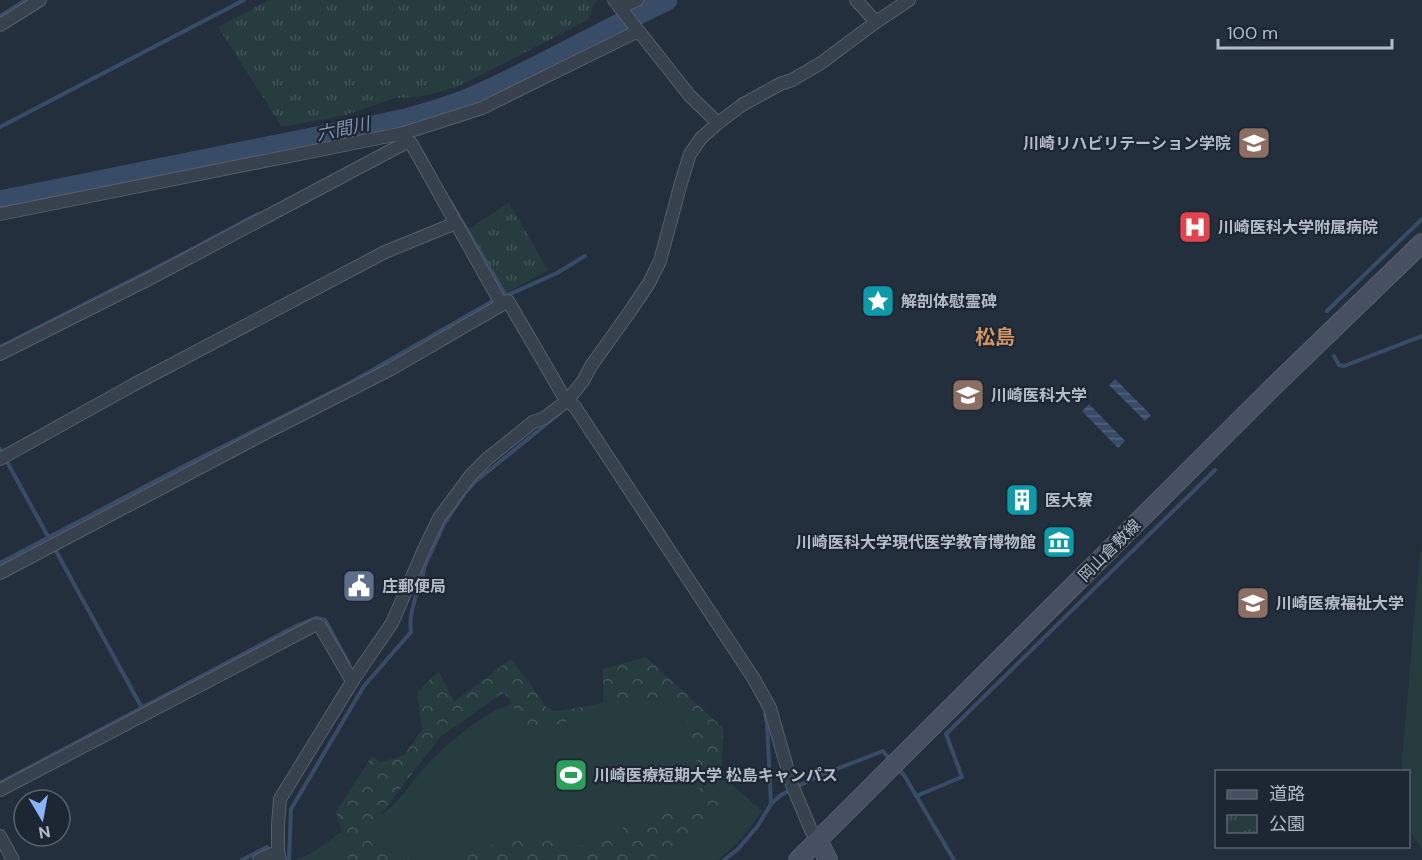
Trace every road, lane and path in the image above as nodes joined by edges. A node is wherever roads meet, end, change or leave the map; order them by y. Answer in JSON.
{"nodes":[{"id":1,"x":40,"y":0,"type":"edge"},
{"id":2,"x":856,"y":0,"type":"edge"},
{"id":3,"x":909,"y":0,"type":"edge"},
{"id":4,"x":625,"y":4,"type":"edge"},
{"id":5,"x":876,"y":22,"type":"junction"},
{"id":6,"x":0,"y":25,"type":"edge"},
{"id":7,"x":636,"y":29,"type":"junction"},
{"id":8,"x":718,"y":123,"type":"junction"},
{"id":9,"x":407,"y":135,"type":"junction"},
{"id":10,"x":0,"y":214,"type":"edge"},
{"id":11,"x":456,"y":223,"type":"junction"},
{"id":12,"x":1422,"y":243,"type":"edge"},
{"id":13,"x":499,"y":300,"type":"junction"},
{"id":14,"x":0,"y":354,"type":"edge"},
{"id":15,"x":568,"y":400,"type":"junction"},
{"id":16,"x":3,"y":457,"type":"edge"},
{"id":17,"x":0,"y":573,"type":"edge"},
{"id":18,"x":355,"y":678,"type":"junction"},
{"id":19,"x":0,"y":790,"type":"edge"},
{"id":20,"x":0,"y":836,"type":"edge"},
{"id":21,"x":818,"y":840,"type":"junction"},
{"id":22,"x":279,"y":855,"type":"edge"},
{"id":23,"x":13,"y":860,"type":"edge"},
{"id":24,"x":259,"y":860,"type":"edge"},
{"id":25,"x":798,"y":860,"type":"edge"},
{"id":26,"x":828,"y":860,"type":"edge"}],
"edges":[{"from":1,"to":6,"type":"street"},
{"from":2,"to":5,"type":"street"},
{"from":3,"to":5,"type":"street"},
{"from":4,"to":7,"type":"street"},
{"from":5,"to":8,"type":"street"},
{"from":7,"to":8,"type":"street"},
{"from":7,"to":9,"type":"street"},
{"from":8,"to":15,"type":"street"},
{"from":9,"to":10,"type":"street"},
{"from":9,"to":11,"type":"street"},
{"from":9,"to":14,"type":"street"},
{"from":11,"to":13,"type":"street"},
{"from":11,"to":16,"type":"street"},
{"from":12,"to":21,"type":"main road","name":"岡山倉敷線"},
{"from":13,"to":15,"type":"street"},
{"from":13,"to":17,"type":"street"},
{"from":15,"to":18,"type":"street"},
{"from":15,"to":21,"type":"street"},
{"from":18,"to":19,"type":"street"},
{"from":18,"to":22,"type":"street"},
{"from":20,"to":23,"type":"street"},
{"from":21,"to":25,"type":"main road","name":"岡山倉敷線"},
{"from":21,"to":26,"type":"main road"},
{"from":22,"to":24,"type":"street"}]}
